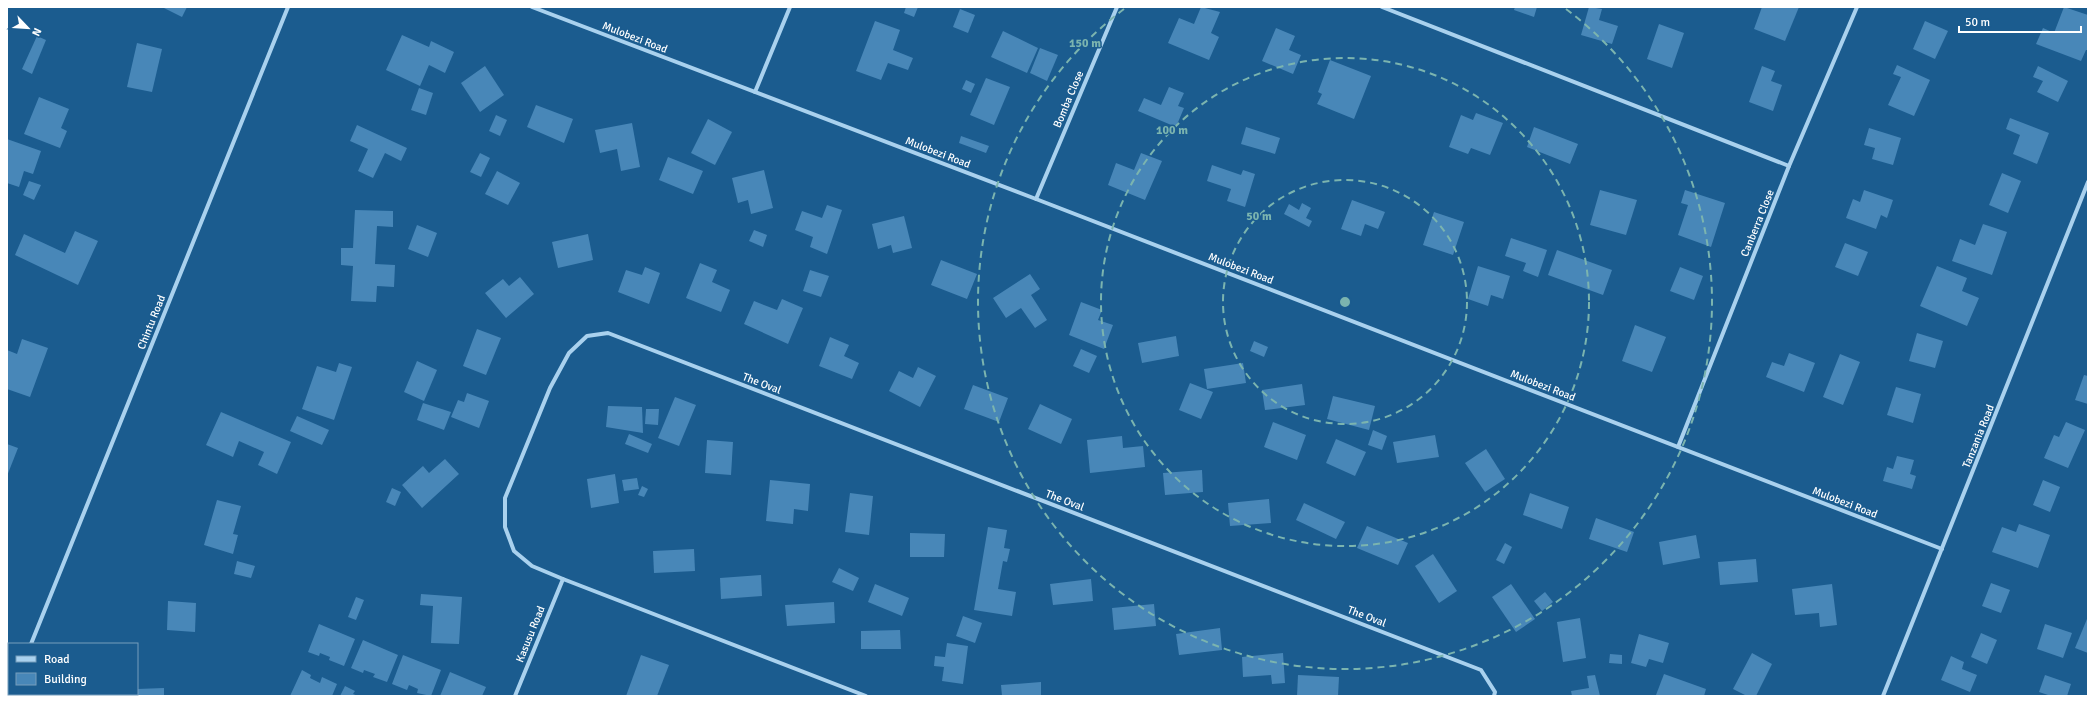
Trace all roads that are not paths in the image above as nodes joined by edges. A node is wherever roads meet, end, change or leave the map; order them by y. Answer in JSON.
{"nodes":[{"id":1,"x":288,"y":7,"type":"edge"},
{"id":2,"x":532,"y":7,"type":"edge"},
{"id":3,"x":790,"y":7,"type":"edge"},
{"id":4,"x":1117,"y":7,"type":"edge"},
{"id":5,"x":1382,"y":7,"type":"edge"},
{"id":6,"x":1857,"y":7,"type":"edge"},
{"id":7,"x":755,"y":92,"type":"junction"},
{"id":8,"x":1789,"y":166,"type":"junction"},
{"id":9,"x":2088,"y":182,"type":"edge"},
{"id":10,"x":1036,"y":199,"type":"junction"},
{"id":11,"x":1678,"y":447,"type":"junction"},
{"id":12,"x":1942,"y":549,"type":"junction"},
{"id":13,"x":562,"y":579,"type":"junction"},
{"id":14,"x":31,"y":643,"type":"edge"},
{"id":15,"x":515,"y":696,"type":"edge"},
{"id":16,"x":866,"y":696,"type":"edge"},
{"id":17,"x":1494,"y":696,"type":"edge"},
{"id":18,"x":1883,"y":696,"type":"edge"}],
"edges":[{"from":1,"to":14,"type":"street","name":"Chintu Road"},
{"from":2,"to":7,"type":"street","name":"Mulobezi Road"},
{"from":3,"to":7,"type":"street"},
{"from":4,"to":10,"type":"street","name":"Bomba Close"},
{"from":5,"to":8,"type":"street"},
{"from":6,"to":8,"type":"street","name":"Canberra Close"},
{"from":7,"to":10,"type":"street","name":"Mulobezi Road"},
{"from":8,"to":11,"type":"street","name":"Canberra Close"},
{"from":9,"to":12,"type":"street","name":"Tanzania Road"},
{"from":10,"to":11,"type":"street","name":"Mulobezi Road"},
{"from":11,"to":12,"type":"street","name":"Mulobezi Road"},
{"from":12,"to":18,"type":"street","name":"Tanzania Road"},
{"from":13,"to":15,"type":"street","name":"Kasusu Road"},
{"from":13,"to":16,"type":"street","name":"The Oval"},
{"from":13,"to":17,"type":"street","name":"The Oval"}]}
